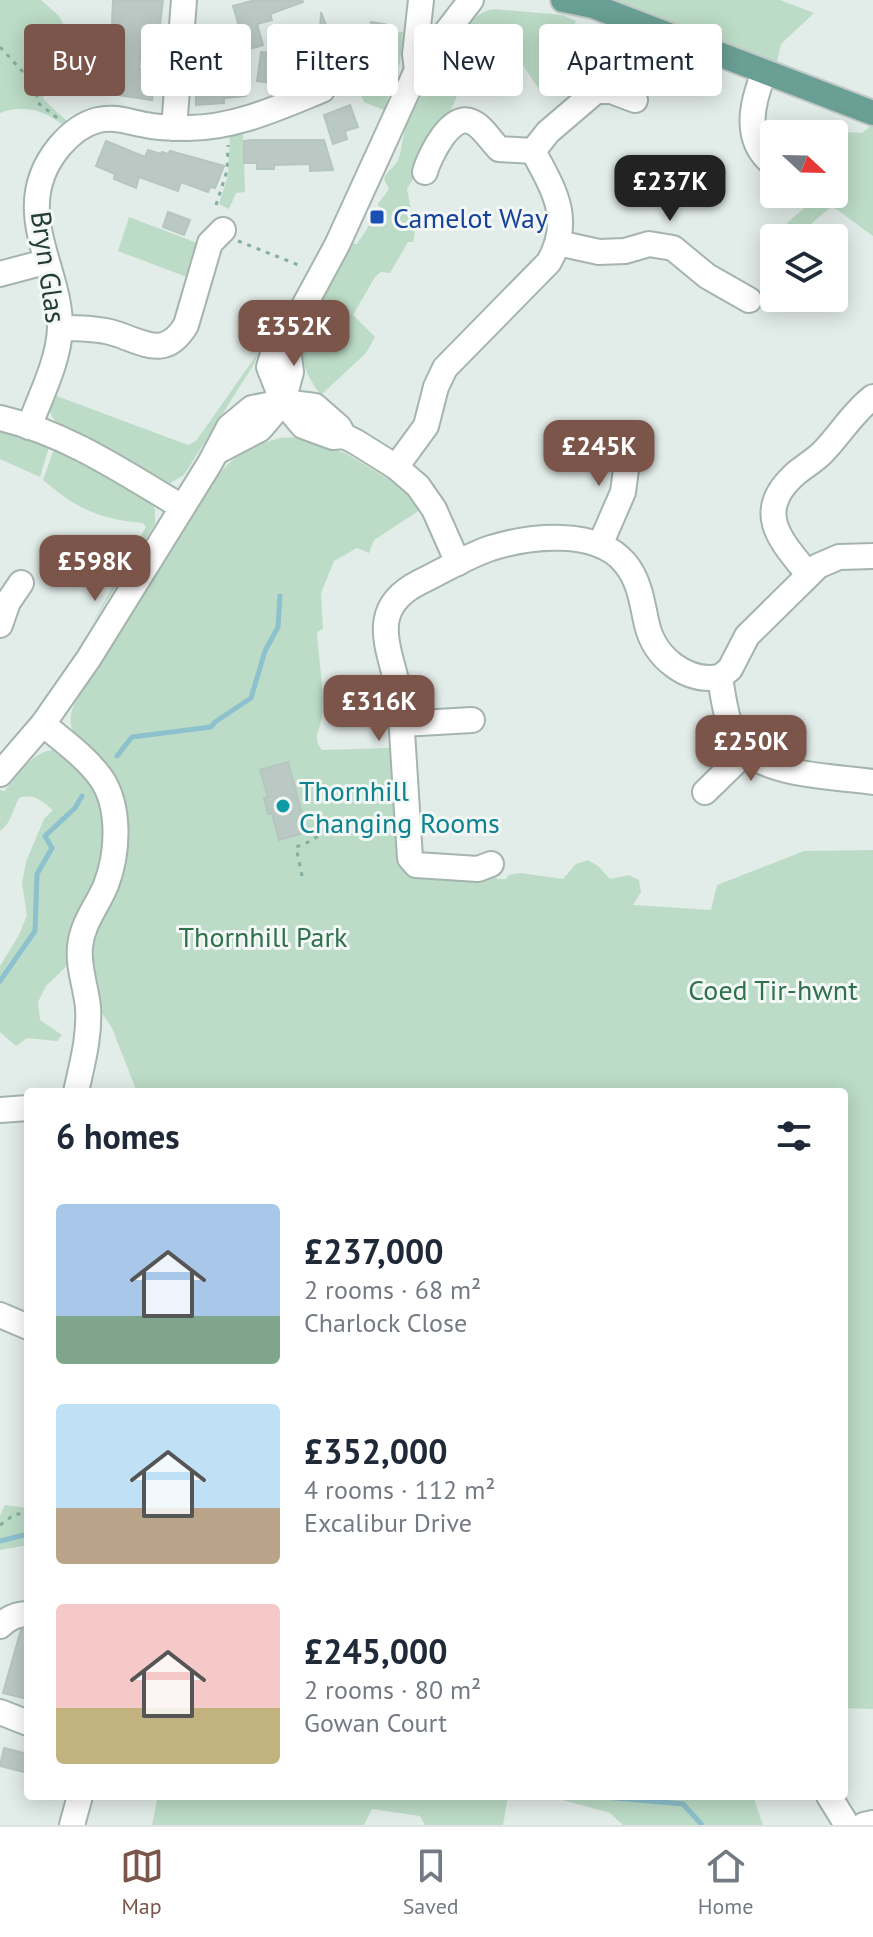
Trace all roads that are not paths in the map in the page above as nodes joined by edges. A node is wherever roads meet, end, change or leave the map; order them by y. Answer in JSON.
{"nodes":[{"id":1,"x":184,"y":0,"type":"edge"},
{"id":2,"x":421,"y":0,"type":"edge"},
{"id":3,"x":471,"y":0,"type":"edge"},
{"id":4,"x":563,"y":0,"type":"edge"},
{"id":5,"x":590,"y":3,"type":"edge"},
{"id":6,"x":418,"y":24,"type":"edge"},
{"id":7,"x":452,"y":24,"type":"edge"},
{"id":8,"x":764,"y":73,"type":"junction"},
{"id":9,"x":414,"y":77,"type":"edge"},
{"id":10,"x":305,"y":96,"type":"edge"},
{"id":11,"x":635,"y":100,"type":"dead end"},
{"id":12,"x":873,"y":113,"type":"edge"},
{"id":13,"x":174,"y":128,"type":"junction"},
{"id":14,"x":533,"y":151,"type":"junction"},
{"id":15,"x":760,"y":151,"type":"edge"},
{"id":16,"x":425,"y":172,"type":"dead end"},
{"id":17,"x":230,"y":236,"type":"road end"},
{"id":18,"x":558,"y":243,"type":"junction"},
{"id":19,"x":45,"y":262,"type":"junction"},
{"id":20,"x":0,"y":274,"type":"edge"},
{"id":21,"x":749,"y":300,"type":"dead end"},
{"id":22,"x":60,"y":328,"type":"junction"},
{"id":23,"x":873,"y":397,"type":"edge"},
{"id":24,"x":283,"y":402,"type":"junction"},
{"id":25,"x":0,"y":418,"type":"edge"},
{"id":26,"x":29,"y":427,"type":"junction"},
{"id":27,"x":630,"y":439,"type":"dead end"},
{"id":28,"x":396,"y":467,"type":"junction"},
{"id":29,"x":182,"y":507,"type":"junction"},
{"id":30,"x":600,"y":545,"type":"junction"},
{"id":31,"x":873,"y":556,"type":"edge"},
{"id":32,"x":458,"y":563,"type":"junction"},
{"id":33,"x":808,"y":574,"type":"junction"},
{"id":34,"x":21,"y":583,"type":"dead end"},
{"id":35,"x":0,"y":625,"type":"edge"},
{"id":36,"x":720,"y":677,"type":"junction"},
{"id":37,"x":472,"y":720,"type":"dead end"},
{"id":38,"x":43,"y":724,"type":"junction"},
{"id":39,"x":402,"y":724,"type":"junction"},
{"id":40,"x":746,"y":752,"type":"junction"},
{"id":41,"x":0,"y":774,"type":"edge"},
{"id":42,"x":873,"y":782,"type":"edge"},
{"id":43,"x":705,"y":792,"type":"dead end"},
{"id":44,"x":491,"y":864,"type":"dead end"},
{"id":45,"x":77,"y":1088,"type":"edge"},
{"id":46,"x":24,"y":1108,"type":"edge"},
{"id":47,"x":0,"y":1110,"type":"edge"},
{"id":48,"x":0,"y":1315,"type":"edge"},
{"id":49,"x":24,"y":1325,"type":"edge"},
{"id":50,"x":24,"y":1614,"type":"edge"},
{"id":51,"x":0,"y":1626,"type":"edge"},
{"id":52,"x":0,"y":1712,"type":"edge"},
{"id":53,"x":24,"y":1721,"type":"edge"},
{"id":54,"x":831,"y":1800,"type":"edge"},
{"id":55,"x":873,"y":1823,"type":"edge"},
{"id":56,"x":847,"y":1825,"type":"edge"},
{"id":57,"x":864,"y":1825,"type":"edge"}],
"edges":[{"from":1,"to":13,"type":"street"},
{"from":2,"to":6,"type":"street"},
{"from":3,"to":7,"type":"street"},
{"from":4,"to":5,"type":"main road"},
{"from":5,"to":8,"type":"main road"},
{"from":8,"to":12,"type":"main road"},
{"from":8,"to":15,"type":"street"},
{"from":9,"to":24,"type":"street"},
{"from":10,"to":13,"type":"street","name":"Bryn Glas"},
{"from":11,"to":14,"type":"street"},
{"from":13,"to":19,"type":"street","name":"Bryn Glas"},
{"from":14,"to":16,"type":"street"},
{"from":14,"to":18,"type":"street"},
{"from":17,"to":22,"type":"street"},
{"from":18,"to":21,"type":"street"},
{"from":18,"to":28,"type":"street"},
{"from":19,"to":20,"type":"street"},
{"from":19,"to":22,"type":"street","name":"Bryn Glas"},
{"from":22,"to":26,"type":"street","name":"Bryn Glas"},
{"from":23,"to":33,"type":"street"},
{"from":24,"to":28,"type":"street"},
{"from":24,"to":29,"type":"street"},
{"from":25,"to":26,"type":"street"},
{"from":26,"to":29,"type":"street"},
{"from":27,"to":30,"type":"street"},
{"from":28,"to":32,"type":"street"},
{"from":29,"to":38,"type":"street"},
{"from":30,"to":32,"type":"street"},
{"from":30,"to":36,"type":"street"},
{"from":31,"to":33,"type":"street"},
{"from":32,"to":39,"type":"street"},
{"from":33,"to":36,"type":"street"},
{"from":34,"to":35,"type":"street"},
{"from":36,"to":40,"type":"street"},
{"from":37,"to":39,"type":"street"},
{"from":38,"to":41,"type":"street"},
{"from":38,"to":45,"type":"street"},
{"from":39,"to":44,"type":"street"},
{"from":40,"to":42,"type":"street"},
{"from":40,"to":43,"type":"street"},
{"from":46,"to":47,"type":"street"},
{"from":48,"to":49,"type":"street"},
{"from":50,"to":51,"type":"street"},
{"from":52,"to":53,"type":"street"},
{"from":54,"to":56,"type":"street"},
{"from":55,"to":57,"type":"street"}]}
